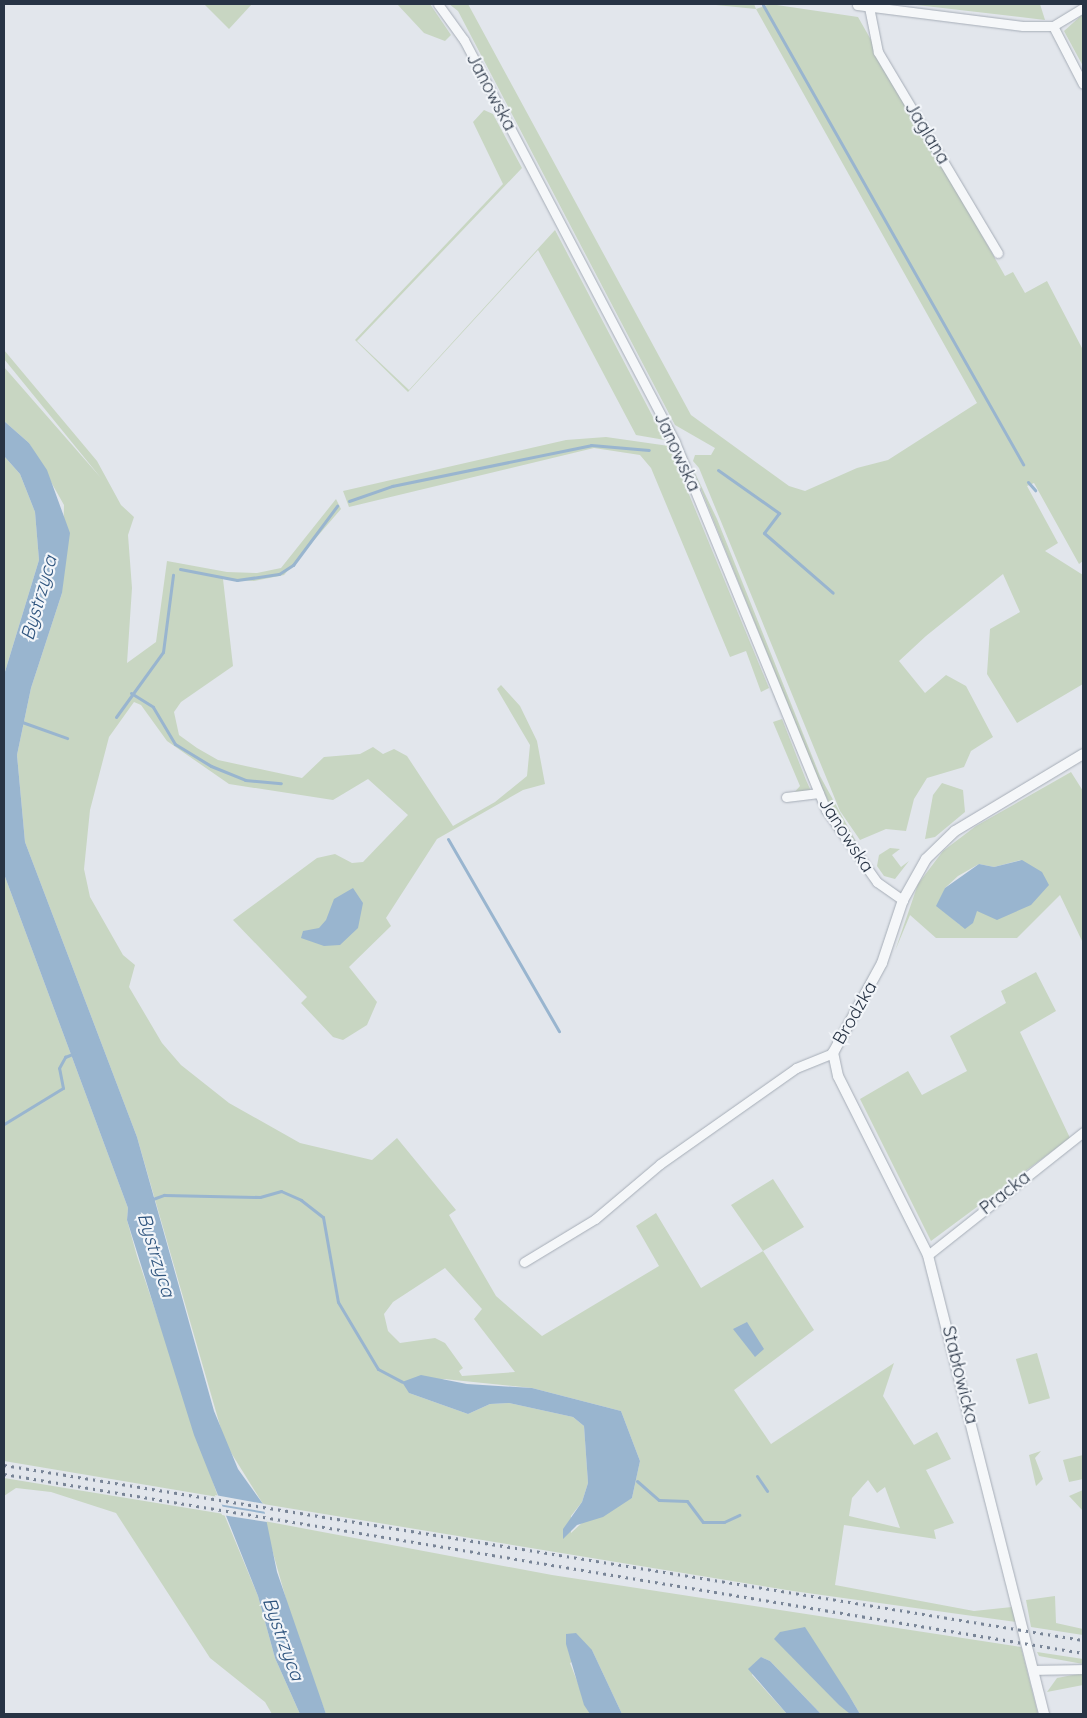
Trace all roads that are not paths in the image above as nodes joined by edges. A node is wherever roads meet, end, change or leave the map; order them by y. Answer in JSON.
{"nodes":[{"id":1,"x":438,"y":4,"type":"edge"},
{"id":2,"x":857,"y":5,"type":"edge"},
{"id":3,"x":869,"y":8,"type":"junction"},
{"id":4,"x":1083,"y":8,"type":"edge"},
{"id":5,"x":1053,"y":26,"type":"junction"},
{"id":6,"x":1083,"y":84,"type":"edge"},
{"id":7,"x":998,"y":253,"type":"dead end"},
{"id":8,"x":1083,"y":754,"type":"edge"},
{"id":9,"x":819,"y":793,"type":"junction"},
{"id":10,"x":786,"y":797,"type":"dead end"},
{"id":11,"x":903,"y":900,"type":"junction"},
{"id":12,"x":832,"y":1053,"type":"junction"},
{"id":13,"x":1083,"y":1132,"type":"edge"},
{"id":14,"x":928,"y":1255,"type":"junction"},
{"id":15,"x":524,"y":1262,"type":"dead end"},
{"id":16,"x":1083,"y":1669,"type":"edge"},
{"id":17,"x":1033,"y":1670,"type":"junction"},
{"id":18,"x":1044,"y":1714,"type":"edge"}],
"edges":[{"from":1,"to":9,"type":"street","name":"Janowska"},
{"from":2,"to":3,"type":"street"},
{"from":3,"to":5,"type":"street"},
{"from":3,"to":7,"type":"street","name":"Jaglana"},
{"from":4,"to":5,"type":"street"},
{"from":5,"to":6,"type":"street"},
{"from":8,"to":11,"type":"street","name":"Brodzka"},
{"from":9,"to":10,"type":"street"},
{"from":9,"to":11,"type":"street","name":"Janowska"},
{"from":11,"to":12,"type":"street","name":"Brodzka"},
{"from":12,"to":14,"type":"street","name":"Stabłowicka"},
{"from":12,"to":15,"type":"street","name":"Brodzka"},
{"from":13,"to":14,"type":"street","name":"Pracka"},
{"from":14,"to":17,"type":"street","name":"Stabłowicka"},
{"from":16,"to":17,"type":"street"},
{"from":17,"to":18,"type":"street","name":"Stabłowicka"}]}
